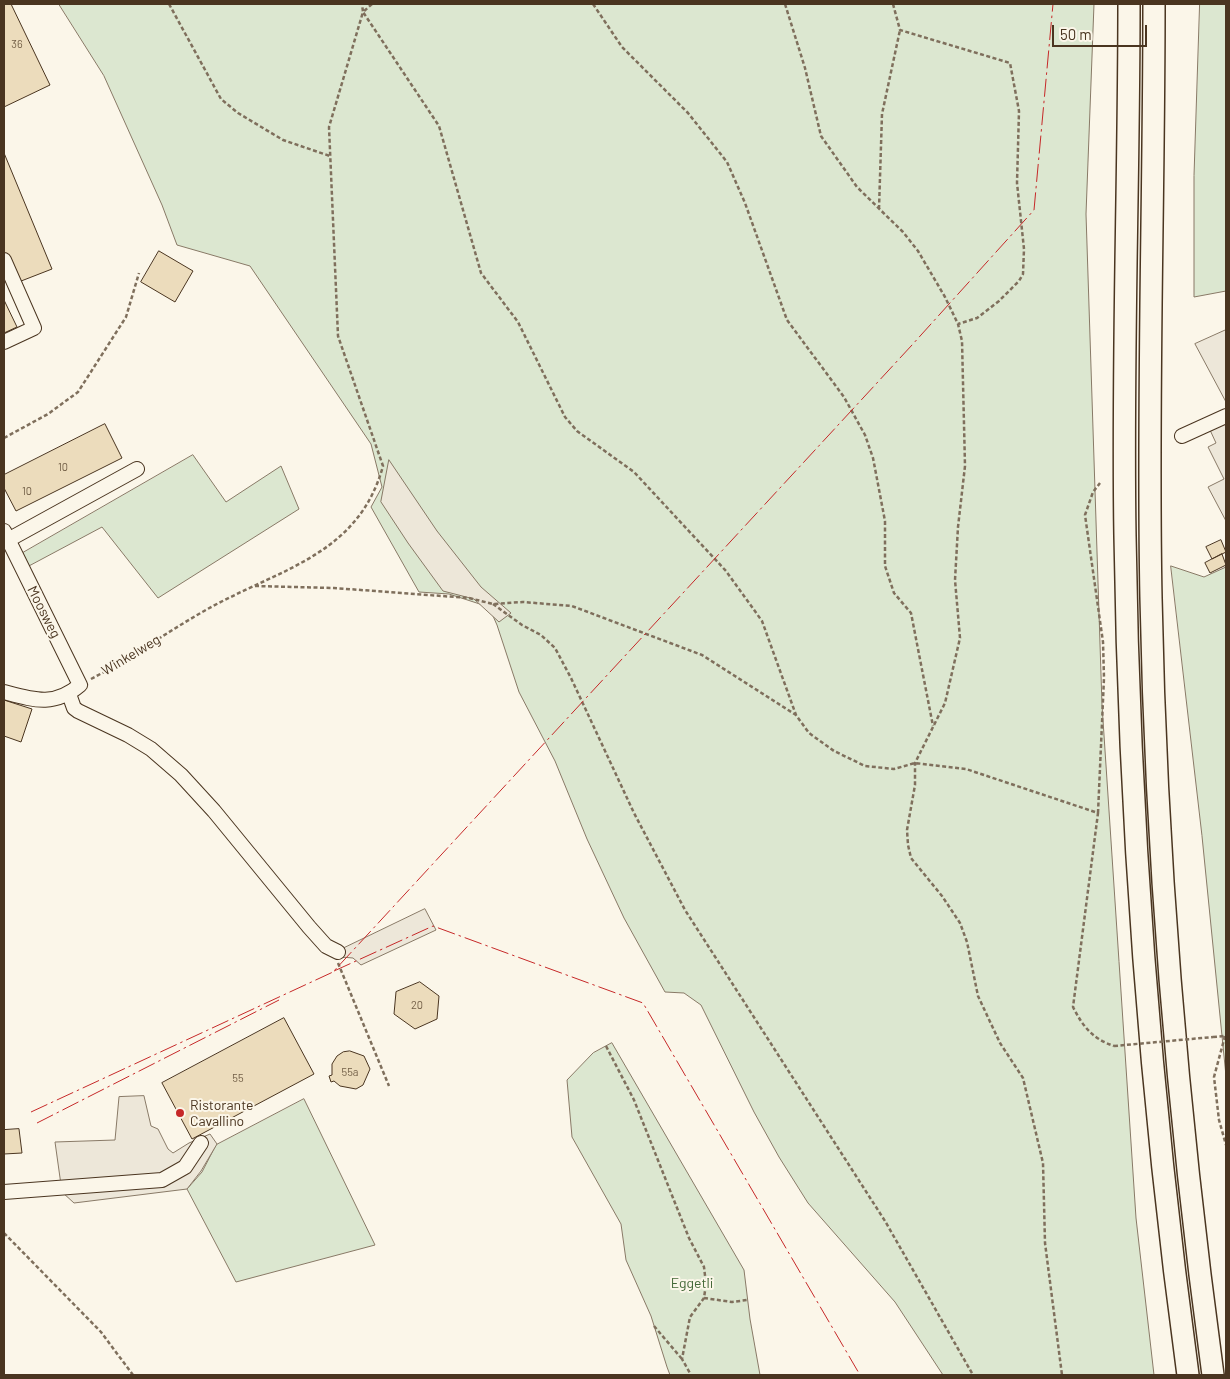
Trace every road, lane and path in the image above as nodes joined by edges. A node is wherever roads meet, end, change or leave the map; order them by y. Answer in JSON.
{"nodes":[{"id":1,"x":169,"y":4,"type":"edge"},
{"id":2,"x":362,"y":4,"type":"edge"},
{"id":3,"x":372,"y":4,"type":"edge"},
{"id":4,"x":593,"y":4,"type":"edge"},
{"id":5,"x":785,"y":4,"type":"edge"},
{"id":6,"x":893,"y":4,"type":"edge"},
{"id":7,"x":1129,"y":4,"type":"edge"},
{"id":8,"x":1154,"y":4,"type":"edge"},
{"id":9,"x":363,"y":12,"type":"junction"},
{"id":10,"x":900,"y":30,"type":"junction"},
{"id":11,"x":330,"y":156,"type":"junction"},
{"id":12,"x":879,"y":209,"type":"junction"},
{"id":13,"x":4,"y":260,"type":"edge"},
{"id":14,"x":139,"y":273,"type":"dead end"},
{"id":15,"x":958,"y":324,"type":"junction"},
{"id":16,"x":4,"y":342,"type":"edge"},
{"id":17,"x":1226,"y":416,"type":"edge"},
{"id":18,"x":1182,"y":436,"type":"dead end"},
{"id":19,"x":4,"y":438,"type":"edge"},
{"id":20,"x":138,"y":469,"type":"dead end"},
{"id":21,"x":1100,"y":483,"type":"dead end"},
{"id":22,"x":7,"y":542,"type":"edge"},
{"id":23,"x":253,"y":586,"type":"junction"},
{"id":24,"x":493,"y":604,"type":"junction"},
{"id":25,"x":80,"y":685,"type":"junction"},
{"id":26,"x":4,"y":692,"type":"edge"},
{"id":27,"x":69,"y":694,"type":"junction"},
{"id":28,"x":796,"y":716,"type":"junction"},
{"id":29,"x":933,"y":727,"type":"junction"},
{"id":30,"x":914,"y":763,"type":"junction"},
{"id":31,"x":1098,"y":813,"type":"junction"},
{"id":32,"x":338,"y":952,"type":"joint"},
{"id":33,"x":1225,"y":1036,"type":"edge"},
{"id":34,"x":606,"y":1046,"type":"dead end"},
{"id":35,"x":389,"y":1086,"type":"dead end"},
{"id":36,"x":201,"y":1143,"type":"dead end"},
{"id":37,"x":1226,"y":1145,"type":"edge"},
{"id":38,"x":4,"y":1192,"type":"edge"},
{"id":39,"x":4,"y":1233,"type":"edge"},
{"id":40,"x":704,"y":1298,"type":"junction"},
{"id":41,"x":748,"y":1300,"type":"dead end"},
{"id":42,"x":654,"y":1326,"type":"dead end"},
{"id":43,"x":682,"y":1359,"type":"junction"},
{"id":44,"x":133,"y":1375,"type":"edge"},
{"id":45,"x":691,"y":1375,"type":"edge"},
{"id":46,"x":973,"y":1375,"type":"edge"},
{"id":47,"x":1062,"y":1375,"type":"edge"},
{"id":48,"x":1188,"y":1375,"type":"edge"},
{"id":49,"x":1213,"y":1375,"type":"edge"}],
"edges":[{"from":1,"to":11,"type":"path"},
{"from":2,"to":9,"type":"path"},
{"from":3,"to":9,"type":"path"},
{"from":4,"to":29,"type":"path"},
{"from":5,"to":12,"type":"path"},
{"from":6,"to":10,"type":"path"},
{"from":7,"to":48,"type":"highway"},
{"from":8,"to":49,"type":"highway"},
{"from":9,"to":11,"type":"path"},
{"from":9,"to":28,"type":"path"},
{"from":10,"to":12,"type":"path"},
{"from":10,"to":15,"type":"path"},
{"from":11,"to":23,"type":"path","name":"Winkelweg"},
{"from":12,"to":15,"type":"path"},
{"from":13,"to":16,"type":"street"},
{"from":14,"to":19,"type":"path"},
{"from":15,"to":29,"type":"path"},
{"from":17,"to":18,"type":"street"},
{"from":20,"to":22,"type":"street","name":"Moosweg"},
{"from":21,"to":31,"type":"path"},
{"from":22,"to":25,"type":"street","name":"Moosweg"},
{"from":23,"to":24,"type":"path","name":"Winkelweg"},
{"from":23,"to":25,"type":"path","name":"Winkelweg"},
{"from":24,"to":28,"type":"path"},
{"from":24,"to":46,"type":"path"},
{"from":25,"to":27,"type":"street"},
{"from":26,"to":27,"type":"street"},
{"from":27,"to":32,"type":"street"},
{"from":28,"to":30,"type":"path"},
{"from":29,"to":30,"type":"path"},
{"from":30,"to":31,"type":"path"},
{"from":30,"to":47,"type":"path"},
{"from":31,"to":33,"type":"path","bridge":true},
{"from":32,"to":35,"type":"path"},
{"from":33,"to":37,"type":"path"},
{"from":34,"to":40,"type":"path"},
{"from":36,"to":38,"type":"street"},
{"from":39,"to":44,"type":"path"},
{"from":40,"to":41,"type":"path"},
{"from":40,"to":43,"type":"path"},
{"from":42,"to":43,"type":"path"},
{"from":43,"to":45,"type":"path"}]}
